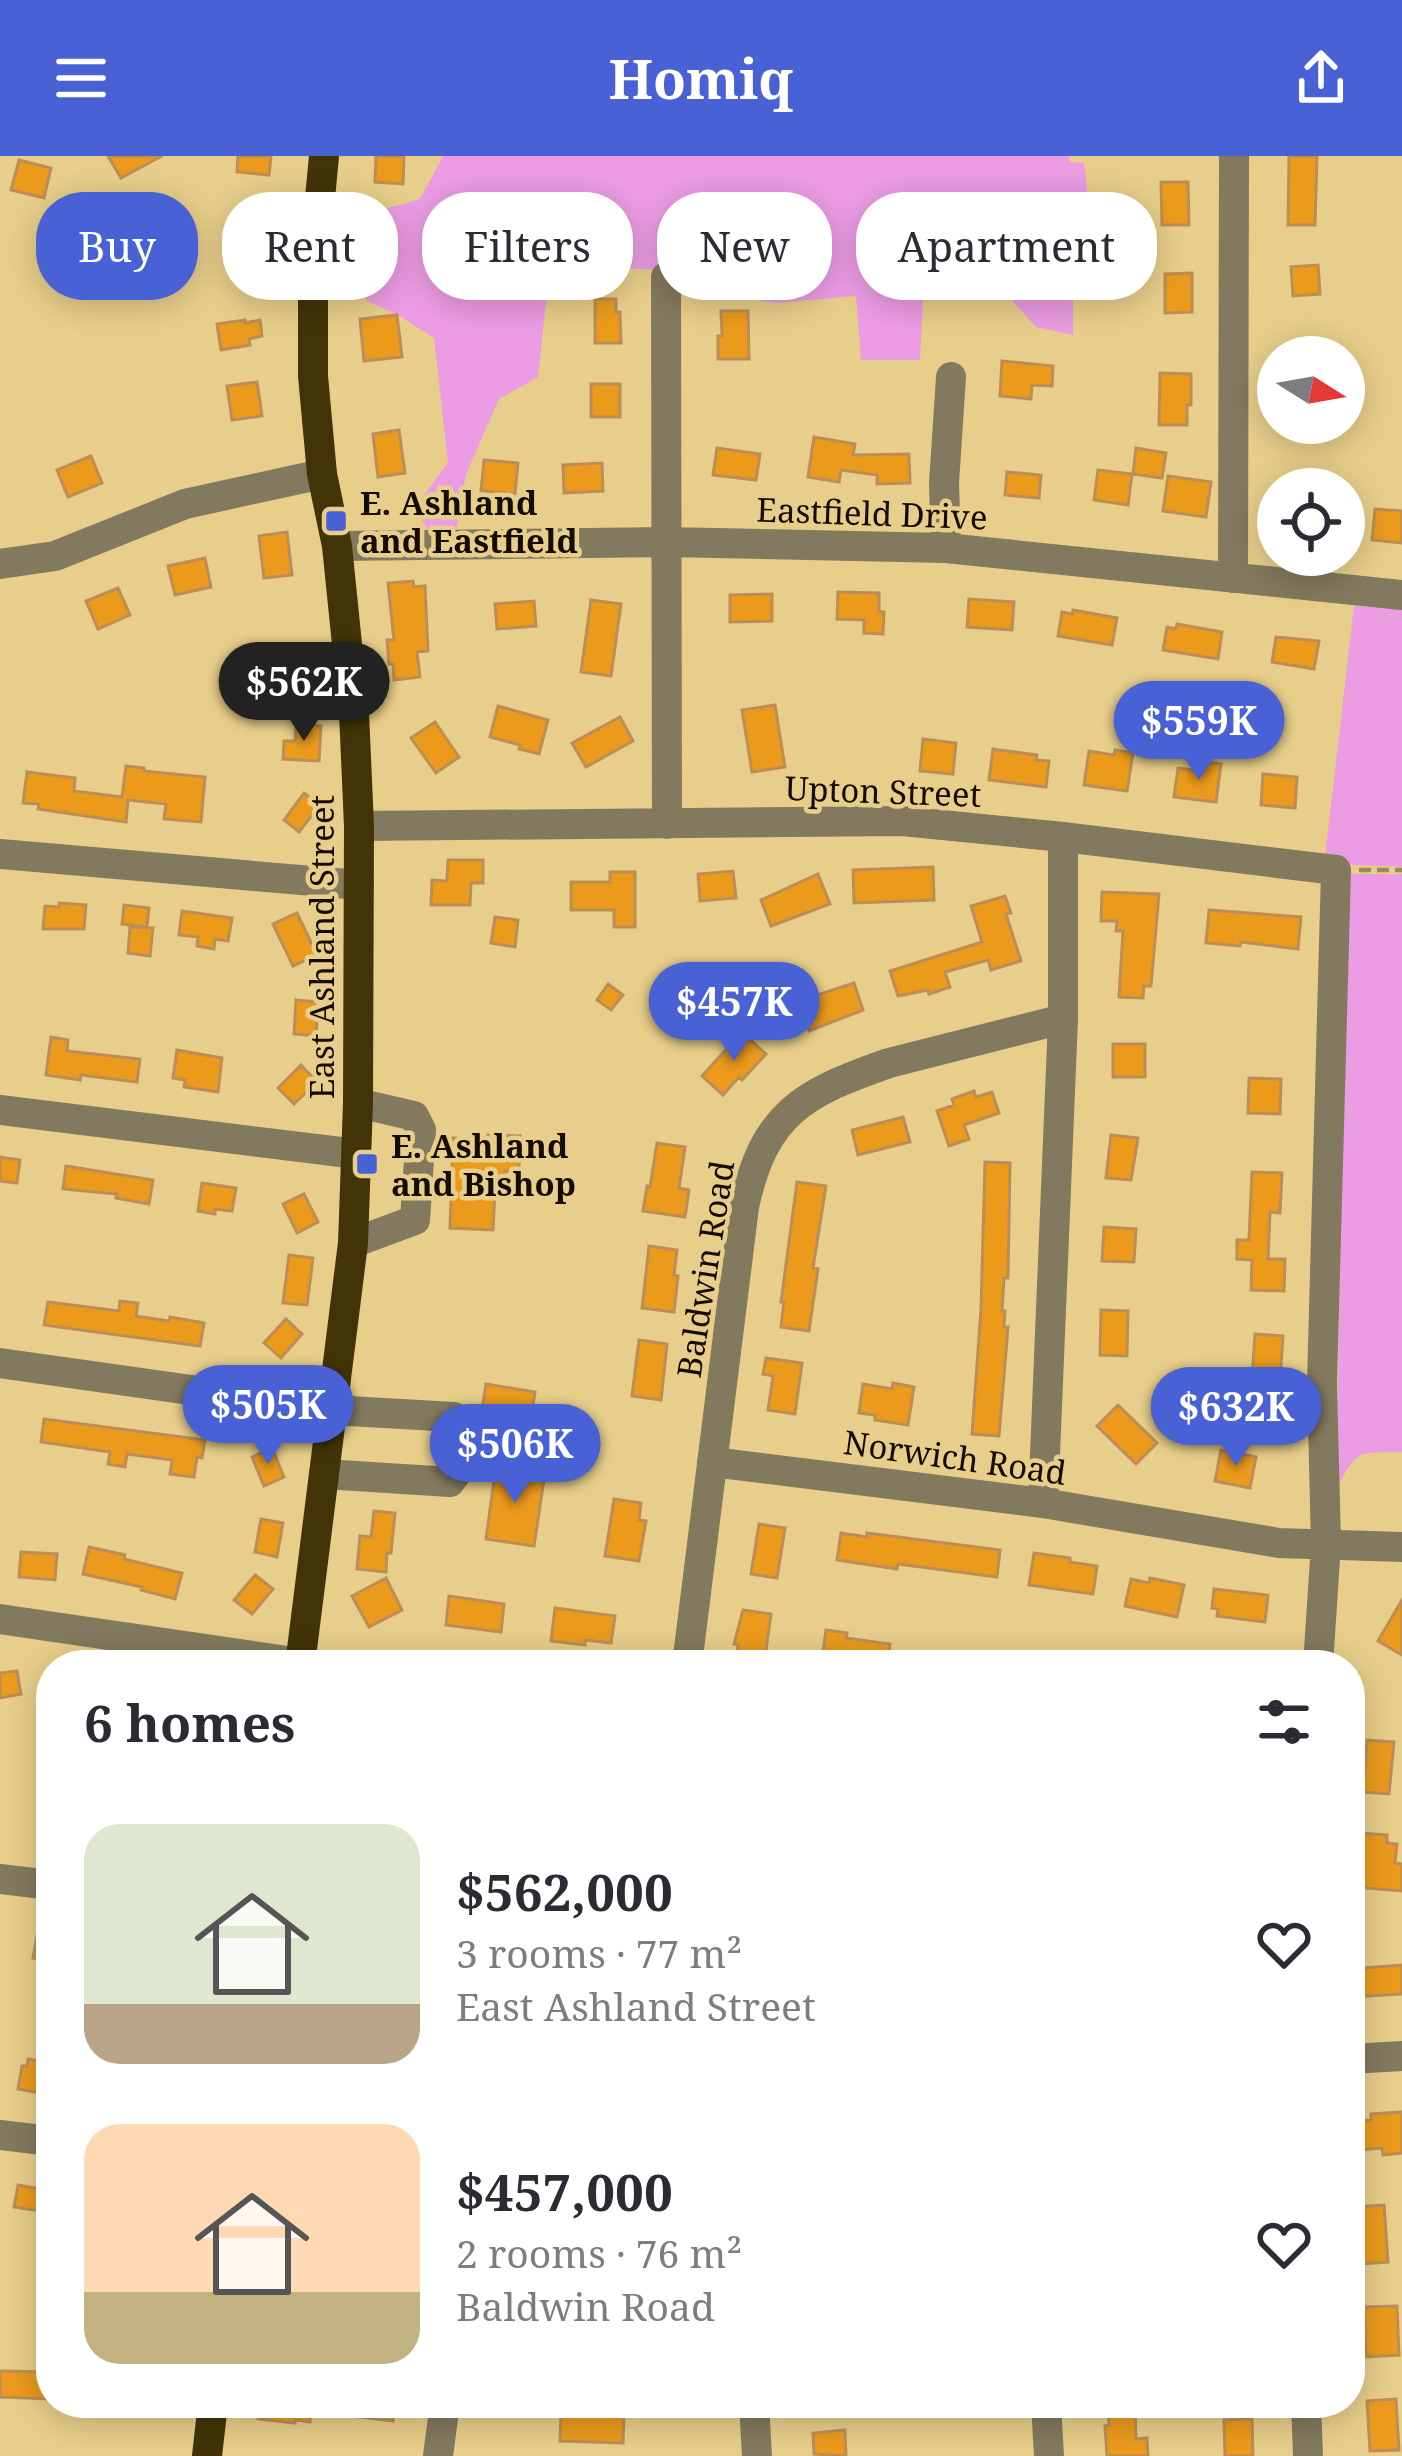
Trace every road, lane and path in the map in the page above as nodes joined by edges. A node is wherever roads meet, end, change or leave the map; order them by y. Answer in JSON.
{"nodes":[{"id":1,"x":324,"y":156,"type":"edge"},
{"id":2,"x":1234,"y":156,"type":"edge"},
{"id":3,"x":666,"y":300,"type":"edge"},
{"id":4,"x":950,"y":377,"type":"dead end"},
{"id":5,"x":322,"y":474,"type":"junction"},
{"id":6,"x":668,"y":542,"type":"junction"},
{"id":7,"x":337,"y":546,"type":"junction"},
{"id":8,"x":946,"y":548,"type":"junction"},
{"id":9,"x":0,"y":564,"type":"edge"},
{"id":10,"x":1233,"y":578,"type":"junction"},
{"id":11,"x":1402,"y":595,"type":"edge"},
{"id":12,"x":667,"y":824,"type":"junction"},
{"id":13,"x":359,"y":826,"type":"junction"},
{"id":14,"x":1064,"y":837,"type":"junction"},
{"id":15,"x":0,"y":854,"type":"edge"},
{"id":16,"x":1402,"y":870,"type":"edge"},
{"id":17,"x":1336,"y":871,"type":"junction"},
{"id":18,"x":359,"y":885,"type":"junction"},
{"id":19,"x":1063,"y":1019,"type":"junction"},
{"id":20,"x":358,"y":1103,"type":"junction"},
{"id":21,"x":0,"y":1110,"type":"edge"},
{"id":22,"x":357,"y":1154,"type":"junction"},
{"id":23,"x":353,"y":1243,"type":"junction"},
{"id":24,"x":0,"y":1363,"type":"edge"},
{"id":25,"x":332,"y":1410,"type":"junction"},
{"id":26,"x":712,"y":1462,"type":"junction"},
{"id":27,"x":324,"y":1474,"type":"junction"},
{"id":28,"x":1043,"y":1504,"type":"junction"},
{"id":29,"x":1326,"y":1544,"type":"junction"},
{"id":30,"x":1402,"y":1547,"type":"edge"},
{"id":31,"x":0,"y":1619,"type":"edge"},
{"id":32,"x":210,"y":1650,"type":"edge"},
{"id":33,"x":306,"y":1650,"type":"edge"},
{"id":34,"x":688,"y":1650,"type":"edge"},
{"id":35,"x":1319,"y":1650,"type":"edge"},
{"id":36,"x":0,"y":1880,"type":"edge"},
{"id":37,"x":36,"y":1884,"type":"edge"},
{"id":38,"x":1402,"y":2056,"type":"edge"},
{"id":39,"x":1365,"y":2058,"type":"edge"},
{"id":40,"x":0,"y":2135,"type":"edge"},
{"id":41,"x":36,"y":2139,"type":"edge"},
{"id":42,"x":211,"y":2418,"type":"edge"},
{"id":43,"x":443,"y":2418,"type":"edge"},
{"id":44,"x":755,"y":2418,"type":"edge"},
{"id":45,"x":1047,"y":2418,"type":"edge"},
{"id":46,"x":1307,"y":2418,"type":"edge"},
{"id":47,"x":207,"y":2456,"type":"edge"},
{"id":48,"x":438,"y":2456,"type":"edge"},
{"id":49,"x":758,"y":2456,"type":"edge"},
{"id":50,"x":1049,"y":2456,"type":"edge"},
{"id":51,"x":1308,"y":2456,"type":"edge"}],
"edges":[{"from":1,"to":5,"type":"main road","name":"East Ashland Street"},
{"from":2,"to":10,"type":"street"},
{"from":3,"to":6,"type":"street"},
{"from":4,"to":8,"type":"street"},
{"from":5,"to":7,"type":"main road","name":"East Ashland Street"},
{"from":5,"to":9,"type":"street"},
{"from":6,"to":7,"type":"street","name":"Eastfield Drive"},
{"from":6,"to":8,"type":"street","name":"Eastfield Drive"},
{"from":6,"to":12,"type":"street"},
{"from":7,"to":13,"type":"main road","name":"East Ashland Street"},
{"from":8,"to":10,"type":"street","name":"Eastfield Drive"},
{"from":10,"to":11,"type":"street","name":"Eastfield Drive"},
{"from":12,"to":13,"type":"street","name":"Upton Street"},
{"from":12,"to":14,"type":"street","name":"Upton Street"},
{"from":13,"to":18,"type":"main road","name":"East Ashland Street"},
{"from":14,"to":17,"type":"street","name":"Upton Street"},
{"from":14,"to":19,"type":"street"},
{"from":15,"to":18,"type":"street"},
{"from":16,"to":17,"type":"path"},
{"from":17,"to":29,"type":"street"},
{"from":18,"to":20,"type":"main road","name":"East Ashland Street"},
{"from":19,"to":26,"type":"street","name":"Baldwin Road"},
{"from":19,"to":28,"type":"street"},
{"from":20,"to":22,"type":"main road","name":"East Ashland Street"},
{"from":20,"to":23,"type":"street"},
{"from":21,"to":22,"type":"street"},
{"from":22,"to":23,"type":"main road","name":"East Ashland Street"},
{"from":23,"to":25,"type":"main road","name":"East Ashland Street"},
{"from":24,"to":25,"type":"street"},
{"from":25,"to":27,"type":"main road","name":"East Ashland Street"},
{"from":25,"to":27,"type":"street"},
{"from":26,"to":28,"type":"street","name":"Norwich Road"},
{"from":26,"to":34,"type":"street","name":"Baldwin Road"},
{"from":27,"to":33,"type":"main road","name":"East Ashland Street"},
{"from":28,"to":29,"type":"street","name":"Norwich Road"},
{"from":29,"to":30,"type":"street","name":"Norwich Road"},
{"from":29,"to":35,"type":"street"},
{"from":31,"to":32,"type":"street"},
{"from":36,"to":37,"type":"street"},
{"from":38,"to":39,"type":"street"},
{"from":40,"to":41,"type":"street"},
{"from":42,"to":47,"type":"main road"},
{"from":43,"to":48,"type":"street"},
{"from":44,"to":49,"type":"street"},
{"from":45,"to":50,"type":"street"},
{"from":46,"to":51,"type":"street"}]}
